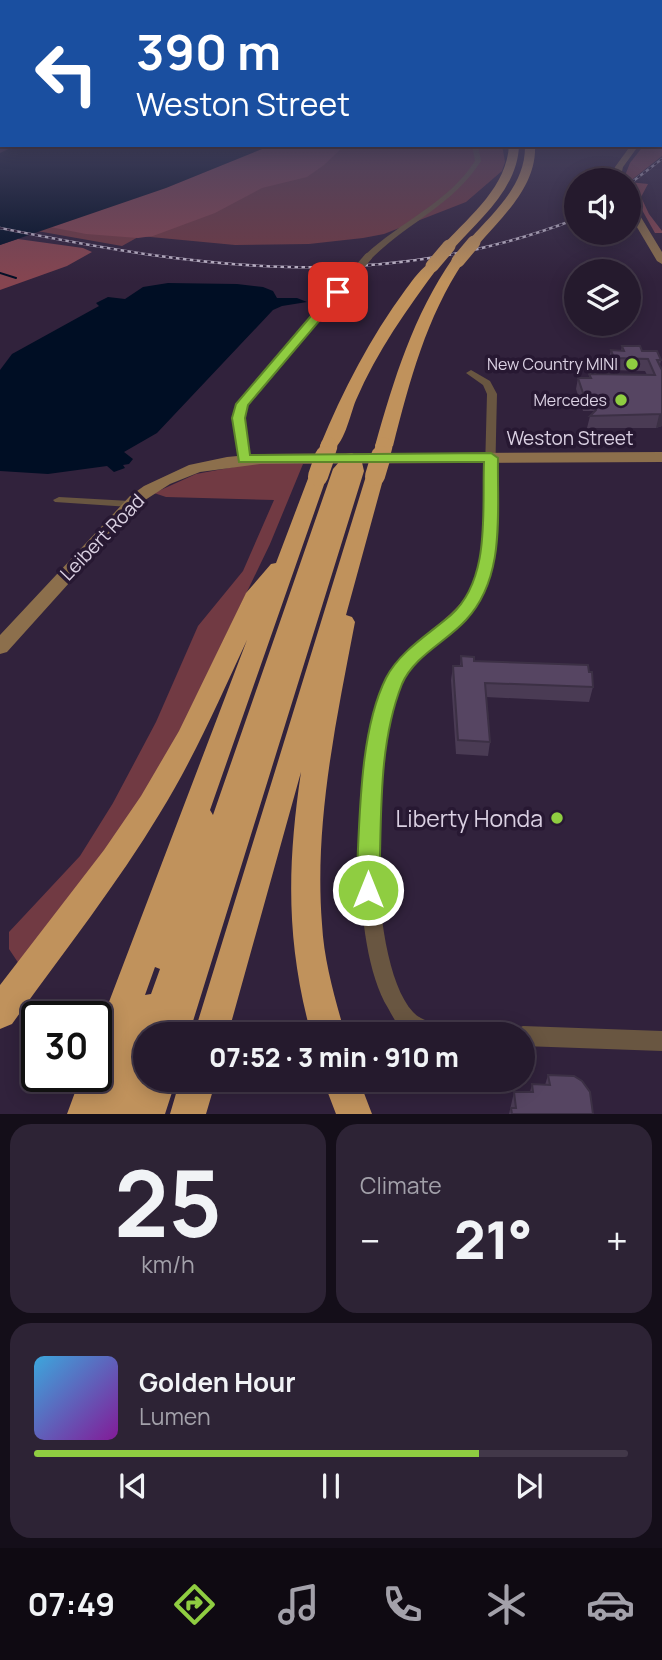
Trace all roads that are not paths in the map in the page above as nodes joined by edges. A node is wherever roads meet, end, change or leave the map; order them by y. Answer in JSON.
{"nodes":[{"id":1,"x":466,"y":178,"type":"edge"},
{"id":2,"x":507,"y":178,"type":"edge"},
{"id":3,"x":525,"y":178,"type":"edge"},
{"id":4,"x":641,"y":226,"type":"edge"},
{"id":5,"x":662,"y":261,"type":"edge"},
{"id":6,"x":471,"y":373,"type":"dead end"},
{"id":7,"x":340,"y":452,"type":"junction"},
{"id":8,"x":662,"y":457,"type":"edge"},
{"id":9,"x":491,"y":458,"type":"junction"},
{"id":10,"x":244,"y":460,"type":"junction"},
{"id":11,"x":59,"y":500,"type":"dead end"},
{"id":12,"x":130,"y":504,"type":"junction"},
{"id":13,"x":286,"y":562,"type":"junction"},
{"id":14,"x":346,"y":573,"type":"junction"},
{"id":15,"x":0,"y":647,"type":"edge"},
{"id":16,"x":200,"y":794,"type":"junction"},
{"id":17,"x":0,"y":1012,"type":"edge"},
{"id":18,"x":158,"y":1022,"type":"edge"},
{"id":19,"x":176,"y":1022,"type":"edge"},
{"id":20,"x":215,"y":1022,"type":"edge"},
{"id":21,"x":325,"y":1022,"type":"edge"},
{"id":22,"x":410,"y":1022,"type":"edge"},
{"id":23,"x":535,"y":1036,"type":"edge"},
{"id":24,"x":662,"y":1041,"type":"edge"},
{"id":25,"x":134,"y":1092,"type":"edge"},
{"id":26,"x":154,"y":1092,"type":"edge"},
{"id":27,"x":194,"y":1092,"type":"edge"},
{"id":28,"x":346,"y":1092,"type":"edge"},
{"id":29,"x":85,"y":1114,"type":"edge"},
{"id":30,"x":116,"y":1114,"type":"edge"},
{"id":31,"x":127,"y":1114,"type":"edge"},
{"id":32,"x":147,"y":1114,"type":"edge"},
{"id":33,"x":188,"y":1114,"type":"edge"},
{"id":34,"x":354,"y":1114,"type":"edge"}],
"edges":[{"from":1,"to":10,"type":"street","bridge":true},
{"from":2,"to":7,"type":"highway","bridge":true},
{"from":3,"to":14,"type":"highway","bridge":true},
{"from":4,"to":5,"type":"street"},
{"from":6,"to":9,"type":"street"},
{"from":7,"to":9,"type":"street","name":"Weston Street"},
{"from":7,"to":10,"type":"street","name":"Leibert Road"},
{"from":7,"to":13,"type":"highway","bridge":true},
{"from":7,"to":18,"type":"highway"},
{"from":7,"to":19,"type":"highway"},
{"from":8,"to":9,"type":"street","name":"Weston Street"},
{"from":9,"to":22,"type":"street"},
{"from":10,"to":12,"type":"street","name":"Leibert Road"},
{"from":11,"to":12,"type":"street"},
{"from":12,"to":15,"type":"street","name":"Leibert Road"},
{"from":13,"to":16,"type":"highway"},
{"from":13,"to":17,"type":"highway"},
{"from":14,"to":20,"type":"highway"},
{"from":14,"to":21,"type":"highway"},
{"from":16,"to":29,"type":"highway"},
{"from":16,"to":30,"type":"highway"},
{"from":23,"to":24,"type":"street"},
{"from":25,"to":31,"type":"highway"},
{"from":26,"to":32,"type":"highway"},
{"from":27,"to":33,"type":"highway"},
{"from":28,"to":34,"type":"highway"}]}
